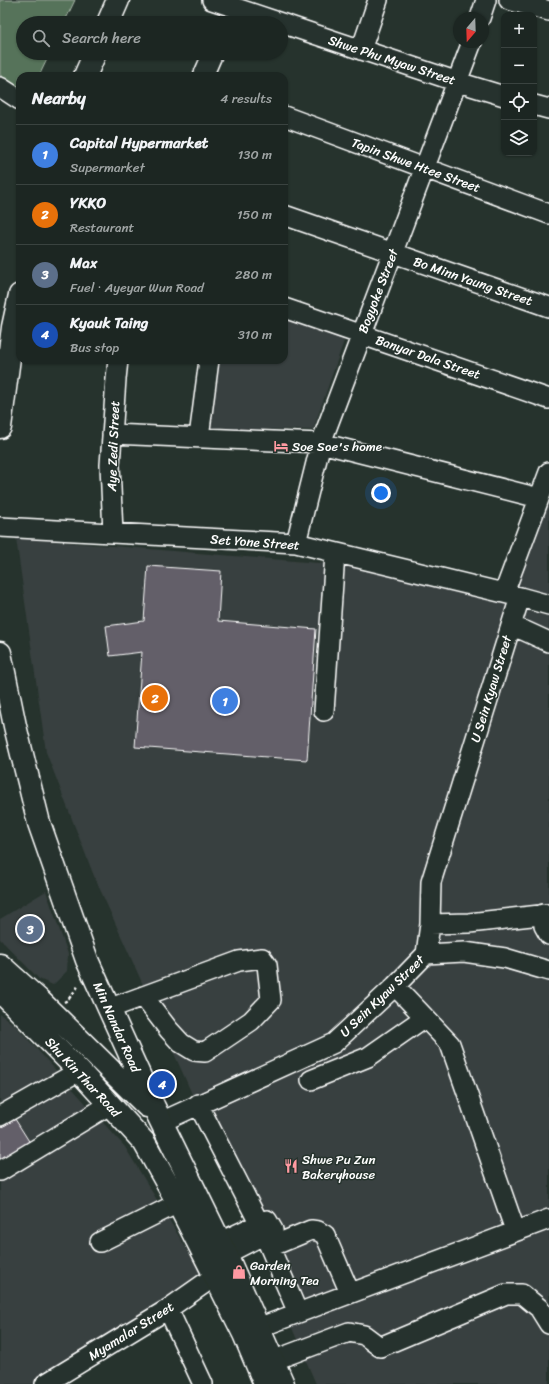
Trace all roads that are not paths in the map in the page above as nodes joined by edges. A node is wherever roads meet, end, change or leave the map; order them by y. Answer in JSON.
{"nodes":[{"id":1,"x":118,"y":0,"type":"edge"},
{"id":2,"x":212,"y":0,"type":"edge"},
{"id":3,"x":378,"y":0,"type":"edge"},
{"id":4,"x":486,"y":0,"type":"edge"},
{"id":5,"x":509,"y":0,"type":"edge"},
{"id":6,"x":549,"y":11,"type":"edge"},
{"id":7,"x":482,"y":12,"type":"edge"},
{"id":8,"x":230,"y":15,"type":"edge"},
{"id":9,"x":111,"y":16,"type":"edge"},
{"id":10,"x":288,"y":25,"type":"edge"},
{"id":11,"x":470,"y":48,"type":"edge"},
{"id":12,"x":361,"y":50,"type":"junction"},
{"id":13,"x":92,"y":60,"type":"edge"},
{"id":14,"x":210,"y":60,"type":"edge"},
{"id":15,"x":87,"y":72,"type":"edge"},
{"id":16,"x":205,"y":72,"type":"edge"},
{"id":17,"x":458,"y":82,"type":"junction"},
{"id":18,"x":0,"y":87,"type":"edge"},
{"id":19,"x":501,"y":95,"type":"edge"},
{"id":20,"x":16,"y":97,"type":"edge"},
{"id":21,"x":537,"y":106,"type":"edge"},
{"id":22,"x":549,"y":109,"type":"edge"},
{"id":23,"x":288,"y":117,"type":"edge"},
{"id":24,"x":425,"y":168,"type":"junction"},
{"id":25,"x":549,"y":214,"type":"edge"},
{"id":26,"x":288,"y":216,"type":"edge"},
{"id":27,"x":392,"y":253,"type":"junction"},
{"id":28,"x":549,"y":307,"type":"edge"},
{"id":29,"x":288,"y":309,"type":"edge"},
{"id":30,"x":16,"y":316,"type":"edge"},
{"id":31,"x":361,"y":334,"type":"junction"},
{"id":32,"x":118,"y":364,"type":"edge"},
{"id":33,"x":208,"y":364,"type":"edge"},
{"id":34,"x":549,"y":399,"type":"edge"},
{"id":35,"x":0,"y":427,"type":"edge"},
{"id":36,"x":112,"y":434,"type":"junction"},
{"id":37,"x":199,"y":437,"type":"junction"},
{"id":38,"x":321,"y":443,"type":"junction"},
{"id":39,"x":549,"y":472,"type":"edge"},
{"id":40,"x":539,"y":498,"type":"junction"},
{"id":41,"x":0,"y":527,"type":"edge"},
{"id":42,"x":113,"y":533,"type":"junction"},
{"id":43,"x":296,"y":543,"type":"junction"},
{"id":44,"x":335,"y":554,"type":"junction"},
{"id":45,"x":512,"y":595,"type":"junction"},
{"id":46,"x":549,"y":605,"type":"edge"},
{"id":47,"x":511,"y":626,"type":"junction"},
{"id":48,"x":549,"y":642,"type":"edge"},
{"id":49,"x":0,"y":653,"type":"edge"},
{"id":50,"x":324,"y":711,"type":"dead end"},
{"id":51,"x":546,"y":914,"type":"edge"},
{"id":52,"x":430,"y":924,"type":"junction"},
{"id":53,"x":549,"y":935,"type":"edge"},
{"id":54,"x":426,"y":954,"type":"junction"},
{"id":55,"x":0,"y":965,"type":"edge"},
{"id":56,"x":549,"y":971,"type":"edge"},
{"id":57,"x":395,"y":986,"type":"junction"},
{"id":58,"x":0,"y":991,"type":"edge"},
{"id":59,"x":143,"y":996,"type":"junction"},
{"id":60,"x":108,"y":1009,"type":"junction"},
{"id":61,"x":424,"y":1018,"type":"junction"},
{"id":62,"x":79,"y":1071,"type":"junction"},
{"id":63,"x":311,"y":1080,"type":"dead end"},
{"id":64,"x":198,"y":1104,"type":"junction"},
{"id":65,"x":109,"y":1105,"type":"junction"},
{"id":66,"x":0,"y":1116,"type":"edge"},
{"id":67,"x":164,"y":1126,"type":"junction"},
{"id":68,"x":144,"y":1142,"type":"junction"},
{"id":69,"x":0,"y":1171,"type":"edge"},
{"id":70,"x":178,"y":1203,"type":"junction"},
{"id":71,"x":549,"y":1218,"type":"edge"},
{"id":72,"x":515,"y":1230,"type":"junction"},
{"id":73,"x":264,"y":1235,"type":"junction"},
{"id":74,"x":100,"y":1242,"type":"dead end"},
{"id":75,"x":223,"y":1260,"type":"junction"},
{"id":76,"x":350,"y":1293,"type":"junction"},
{"id":77,"x":168,"y":1309,"type":"junction"},
{"id":78,"x":298,"y":1313,"type":"junction"},
{"id":79,"x":549,"y":1324,"type":"edge"},
{"id":80,"x":258,"y":1328,"type":"junction"},
{"id":81,"x":272,"y":1361,"type":"junction"},
{"id":82,"x":49,"y":1383,"type":"edge"},
{"id":83,"x":203,"y":1384,"type":"edge"},
{"id":84,"x":265,"y":1384,"type":"edge"},
{"id":85,"x":283,"y":1384,"type":"edge"}],
"edges":[{"from":1,"to":9,"type":"main road"},
{"from":2,"to":8,"type":"street","name":"Shwe Phu Myaw Street"},
{"from":3,"to":12,"type":"street"},
{"from":4,"to":7,"type":"street"},
{"from":5,"to":6,"type":"street"},
{"from":10,"to":12,"type":"street","name":"Shwe Phu Myaw Street"},
{"from":11,"to":17,"type":"street","name":"Bogyoke Street"},
{"from":12,"to":17,"type":"street","name":"Shwe Phu Myaw Street"},
{"from":13,"to":15,"type":"main road"},
{"from":14,"to":16,"type":"street"},
{"from":17,"to":19,"type":"street","name":"Shwe Phu Myaw Street"},
{"from":17,"to":24,"type":"street","name":"Bogyoke Street"},
{"from":18,"to":20,"type":"street"},
{"from":21,"to":22,"type":"street"},
{"from":23,"to":24,"type":"street","name":"Tapin Shwe Htee Street"},
{"from":24,"to":25,"type":"street","name":"Tapin Shwe Htee Street"},
{"from":24,"to":27,"type":"street","name":"Bogyoke Street"},
{"from":26,"to":27,"type":"street","name":"Bo Minn Yaung Street"},
{"from":27,"to":28,"type":"street","name":"Bo Minn Yaung Street"},
{"from":27,"to":31,"type":"street","name":"Bogyoke Street"},
{"from":29,"to":31,"type":"street","name":"Banyar Dala Street"},
{"from":30,"to":35,"type":"main road"},
{"from":31,"to":34,"type":"street","name":"Banyar Dala Street"},
{"from":31,"to":38,"type":"street","name":"Bogyoke Street"},
{"from":32,"to":36,"type":"street","name":"Aye Zedi Street"},
{"from":33,"to":37,"type":"street"},
{"from":36,"to":37,"type":"street"},
{"from":36,"to":42,"type":"street","name":"Aye Zedi Street"},
{"from":37,"to":38,"type":"street"},
{"from":38,"to":40,"type":"street"},
{"from":38,"to":43,"type":"street","name":"Bogyoke Street"},
{"from":39,"to":40,"type":"street","name":"U Sein Kyaw Street"},
{"from":40,"to":45,"type":"street","name":"U Sein Kyaw Street"},
{"from":41,"to":42,"type":"street","name":"Set Yone Street"},
{"from":42,"to":43,"type":"street","name":"Set Yone Street"},
{"from":43,"to":44,"type":"street","name":"Set Yone Street"},
{"from":44,"to":45,"type":"street","name":"Set Yone Street"},
{"from":44,"to":50,"type":"street"},
{"from":45,"to":46,"type":"street","name":"Set Yone Street"},
{"from":45,"to":47,"type":"street","name":"U Sein Kyaw Street"},
{"from":47,"to":48,"type":"street"},
{"from":47,"to":52,"type":"street","name":"U Sein Kyaw Street"},
{"from":49,"to":60,"type":"main road","name":"Min Nandar Road"},
{"from":51,"to":52,"type":"street"},
{"from":51,"to":53,"type":"street"},
{"from":52,"to":54,"type":"street","name":"U Sein Kyaw Street"},
{"from":54,"to":56,"type":"street"},
{"from":54,"to":57,"type":"street","name":"U Sein Kyaw Street"},
{"from":55,"to":67,"type":"main road","name":"Shu Kin Thar Road"},
{"from":57,"to":61,"type":"street"},
{"from":57,"to":64,"type":"street","name":"U Sein Kyaw Street"},
{"from":58,"to":62,"type":"main road","name":"Shu Kin Thar Road"},
{"from":59,"to":59,"type":"street"},
{"from":59,"to":60,"type":"street"},
{"from":60,"to":67,"type":"main road","name":"Min Nandar Road"},
{"from":61,"to":63,"type":"street"},
{"from":61,"to":72,"type":"street"},
{"from":62,"to":65,"type":"main road","name":"Shu Kin Thar Road"},
{"from":62,"to":66,"type":"street"},
{"from":64,"to":67,"type":"street","name":"U Sein Kyaw Street"},
{"from":64,"to":73,"type":"street"},
{"from":65,"to":68,"type":"main road","name":"Shu Kin Thar Road"},
{"from":65,"to":69,"type":"street"},
{"from":67,"to":68,"type":"main road"},
{"from":67,"to":75,"type":"main road","name":"Min Nandar Road"},
{"from":68,"to":70,"type":"main road","name":"Min Nandar Road"},
{"from":70,"to":74,"type":"street"},
{"from":70,"to":75,"type":"main road","name":"Min Nandar Road"},
{"from":71,"to":72,"type":"street"},
{"from":72,"to":76,"type":"street"},
{"from":73,"to":75,"type":"street","name":"Myamalar Street"},
{"from":73,"to":76,"type":"street","name":"Myamalar Street"},
{"from":73,"to":78,"type":"street"},
{"from":75,"to":77,"type":"street","name":"Myamalar Street"},
{"from":75,"to":80,"type":"main road","name":"Min Nandar Road"},
{"from":75,"to":84,"type":"main road","name":"Min Nandar Road"},
{"from":76,"to":78,"type":"street"},
{"from":77,"to":82,"type":"street","name":"Myamalar Street"},
{"from":77,"to":83,"type":"street"},
{"from":78,"to":80,"type":"street"},
{"from":79,"to":81,"type":"street"},
{"from":80,"to":81,"type":"main road","name":"Min Nandar Road"},
{"from":81,"to":85,"type":"main road","name":"Min Nandar Road"}]}
